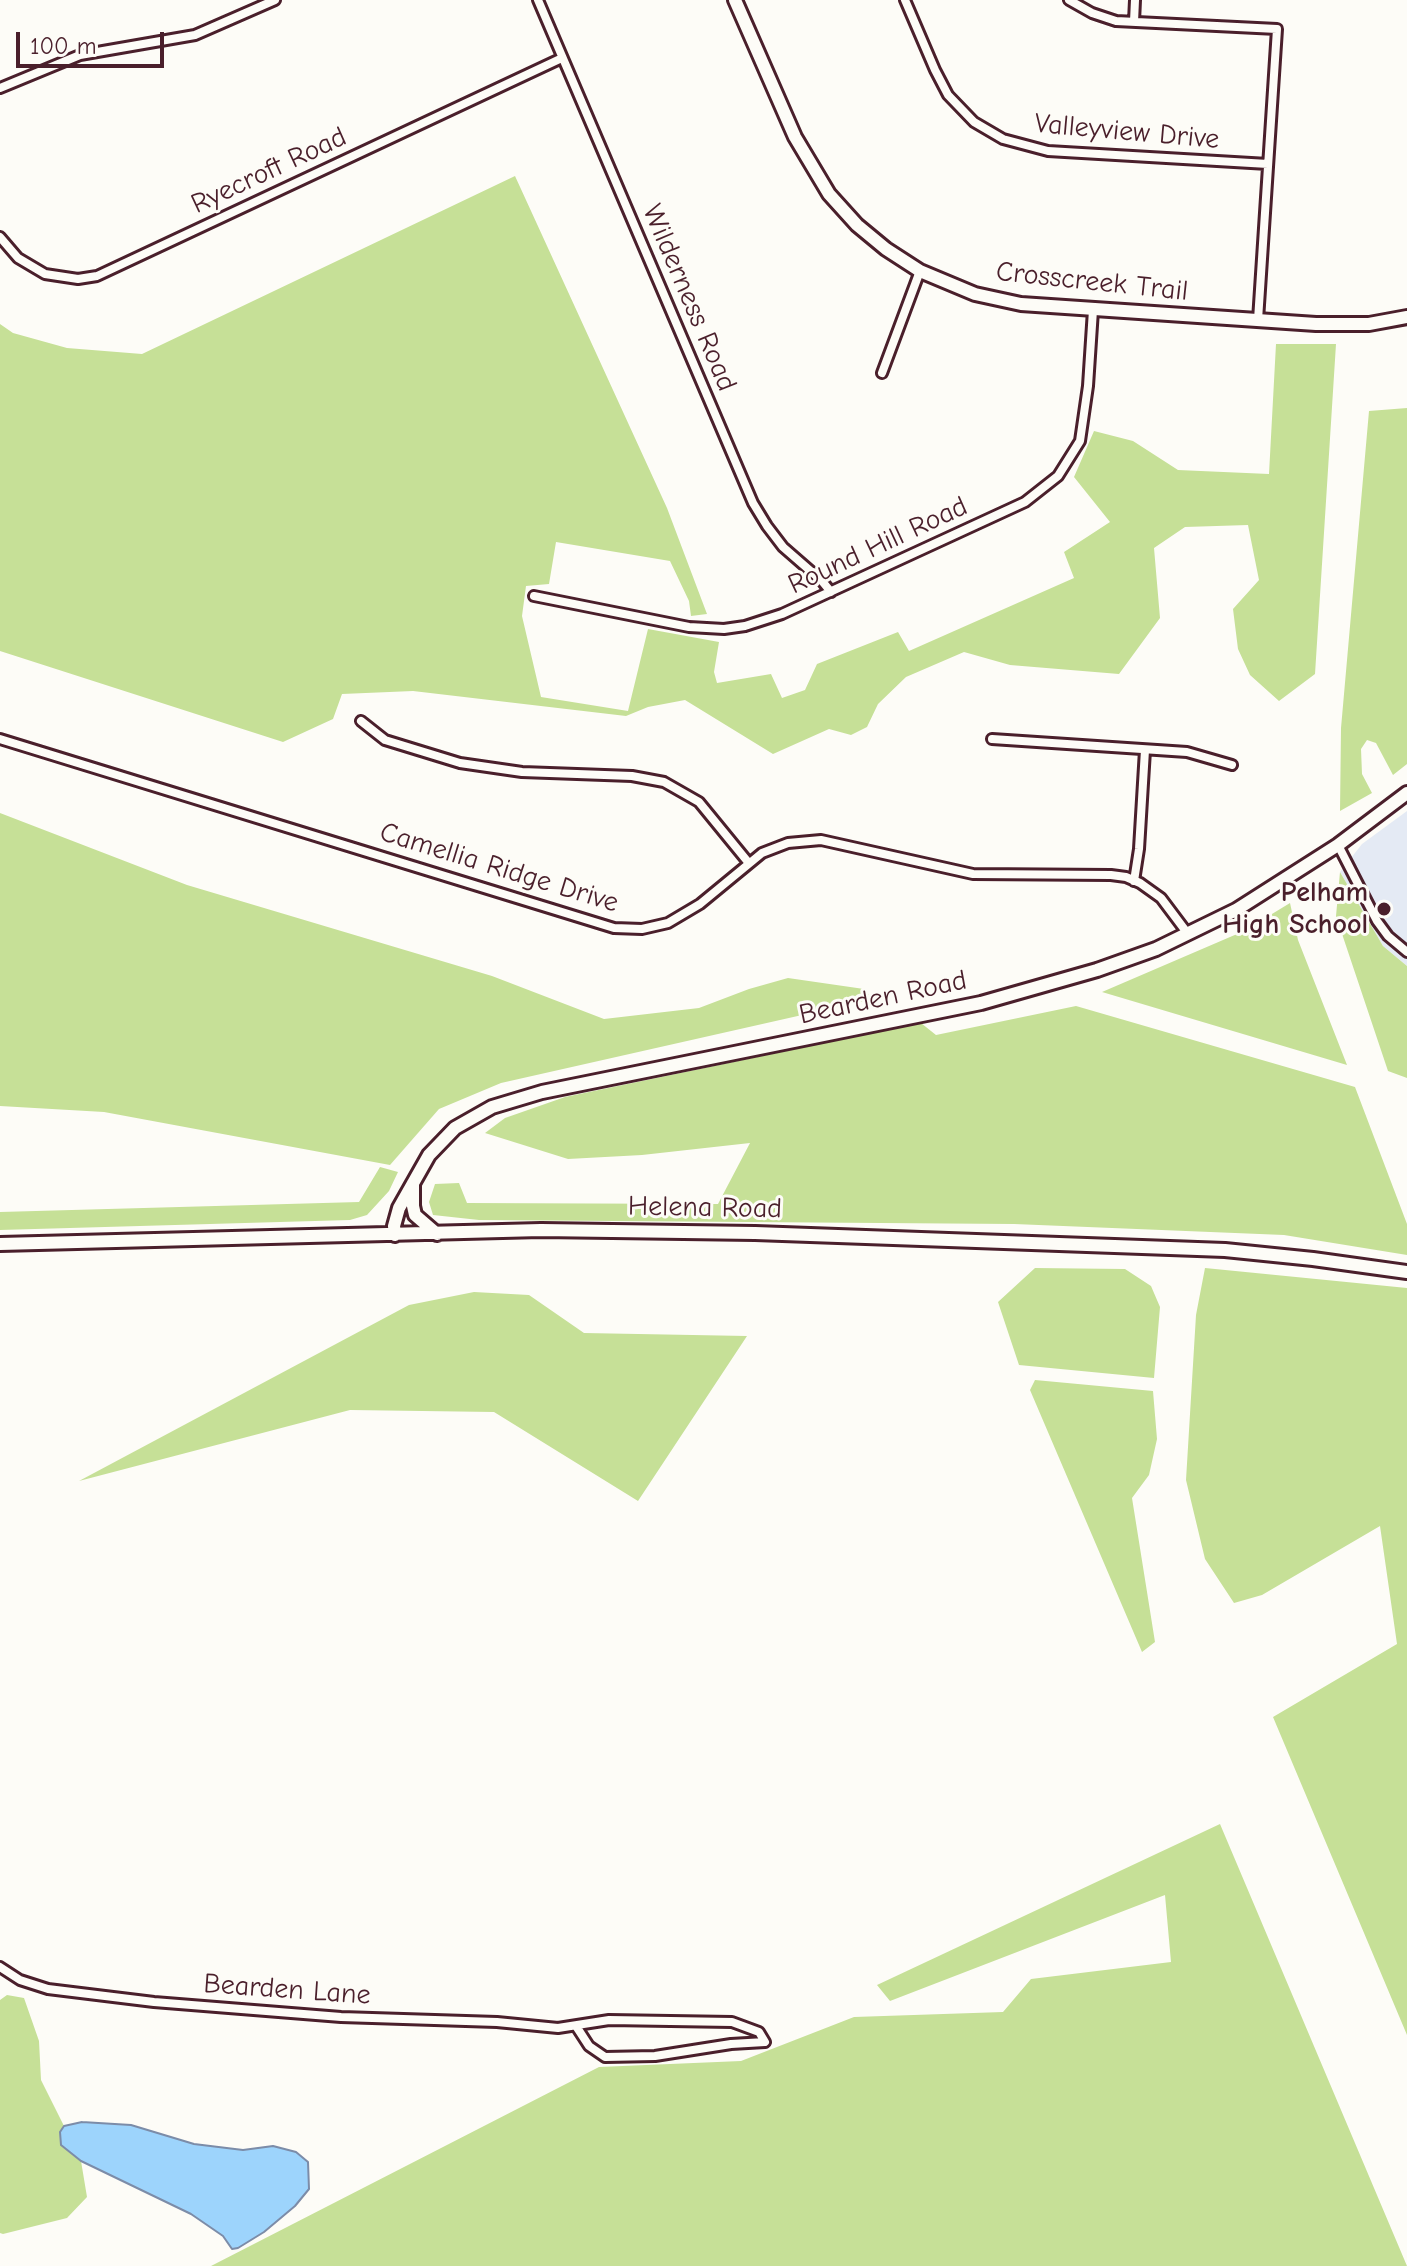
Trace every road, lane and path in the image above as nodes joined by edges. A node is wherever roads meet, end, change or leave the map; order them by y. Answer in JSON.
{"nodes":[{"id":1,"x":275,"y":0,"type":"edge"},
{"id":2,"x":538,"y":0,"type":"edge"},
{"id":3,"x":735,"y":0,"type":"edge"},
{"id":4,"x":905,"y":0,"type":"edge"},
{"id":5,"x":1069,"y":0,"type":"edge"},
{"id":6,"x":1135,"y":0,"type":"edge"},
{"id":7,"x":1134,"y":22,"type":"junction"},
{"id":8,"x":562,"y":58,"type":"junction"},
{"id":9,"x":0,"y":88,"type":"edge"},
{"id":10,"x":1268,"y":164,"type":"junction"},
{"id":11,"x":0,"y":237,"type":"edge"},
{"id":12,"x":920,"y":271,"type":"junction"},
{"id":13,"x":1093,"y":310,"type":"junction"},
{"id":14,"x":1407,"y":317,"type":"edge"},
{"id":15,"x":1258,"y":320,"type":"junction"},
{"id":16,"x":882,"y":373,"type":"dead end"},
{"id":17,"x":831,"y":592,"type":"junction"},
{"id":18,"x":534,"y":596,"type":"dead end"},
{"id":19,"x":361,"y":721,"type":"dead end"},
{"id":20,"x":0,"y":739,"type":"edge"},
{"id":21,"x":992,"y":739,"type":"dead end"},
{"id":22,"x":1145,"y":750,"type":"junction"},
{"id":23,"x":1232,"y":765,"type":"dead end"},
{"id":24,"x":1407,"y":793,"type":"edge"},
{"id":25,"x":1338,"y":845,"type":"junction"},
{"id":26,"x":748,"y":862,"type":"junction"},
{"id":27,"x":1134,"y":881,"type":"junction"},
{"id":28,"x":1188,"y":934,"type":"junction"},
{"id":29,"x":1407,"y":952,"type":"edge"},
{"id":30,"x":414,"y":1179,"type":"junction"},
{"id":31,"x":437,"y":1234,"type":"junction"},
{"id":32,"x":395,"y":1235,"type":"junction"},
{"id":33,"x":0,"y":1244,"type":"edge"},
{"id":34,"x":1407,"y":1272,"type":"edge"},
{"id":35,"x":0,"y":1967,"type":"edge"},
{"id":36,"x":576,"y":2026,"type":"junction"}],
"edges":[{"from":1,"to":9,"type":"street"},
{"from":2,"to":8,"type":"street","name":"Wilderness Road"},
{"from":3,"to":12,"type":"street","name":"Crosscreek Trail"},
{"from":4,"to":10,"type":"street","name":"Valleyview Drive"},
{"from":5,"to":7,"type":"street"},
{"from":6,"to":7,"type":"street"},
{"from":7,"to":10,"type":"street"},
{"from":8,"to":11,"type":"street","name":"Ryecroft Road"},
{"from":8,"to":17,"type":"street","name":"Wilderness Road"},
{"from":10,"to":15,"type":"street"},
{"from":12,"to":13,"type":"street","name":"Crosscreek Trail"},
{"from":12,"to":16,"type":"street"},
{"from":13,"to":15,"type":"street","name":"Crosscreek Trail"},
{"from":13,"to":17,"type":"street","name":"Round Hill Road"},
{"from":14,"to":15,"type":"street","name":"Crosscreek Trail"},
{"from":17,"to":18,"type":"street","name":"Round Hill Road"},
{"from":19,"to":26,"type":"street"},
{"from":20,"to":26,"type":"street","name":"Camellia Ridge Drive"},
{"from":21,"to":22,"type":"street"},
{"from":22,"to":23,"type":"street"},
{"from":22,"to":27,"type":"street"},
{"from":24,"to":25,"type":"street","name":"Bearden Road"},
{"from":25,"to":28,"type":"street","name":"Bearden Road"},
{"from":25,"to":29,"type":"street"},
{"from":26,"to":27,"type":"street","name":"Camellia Ridge Drive"},
{"from":27,"to":28,"type":"street"},
{"from":28,"to":30,"type":"street","name":"Bearden Road"},
{"from":30,"to":31,"type":"street"},
{"from":30,"to":32,"type":"street","name":"Bearden Road"},
{"from":31,"to":32,"type":"street","name":"Helena Road"},
{"from":31,"to":34,"type":"street","name":"Helena Road"},
{"from":32,"to":33,"type":"street","name":"Helena Road"},
{"from":35,"to":36,"type":"street","name":"Bearden Lane"},
{"from":36,"to":36,"type":"street","name":"Bearden Lane"}]}
